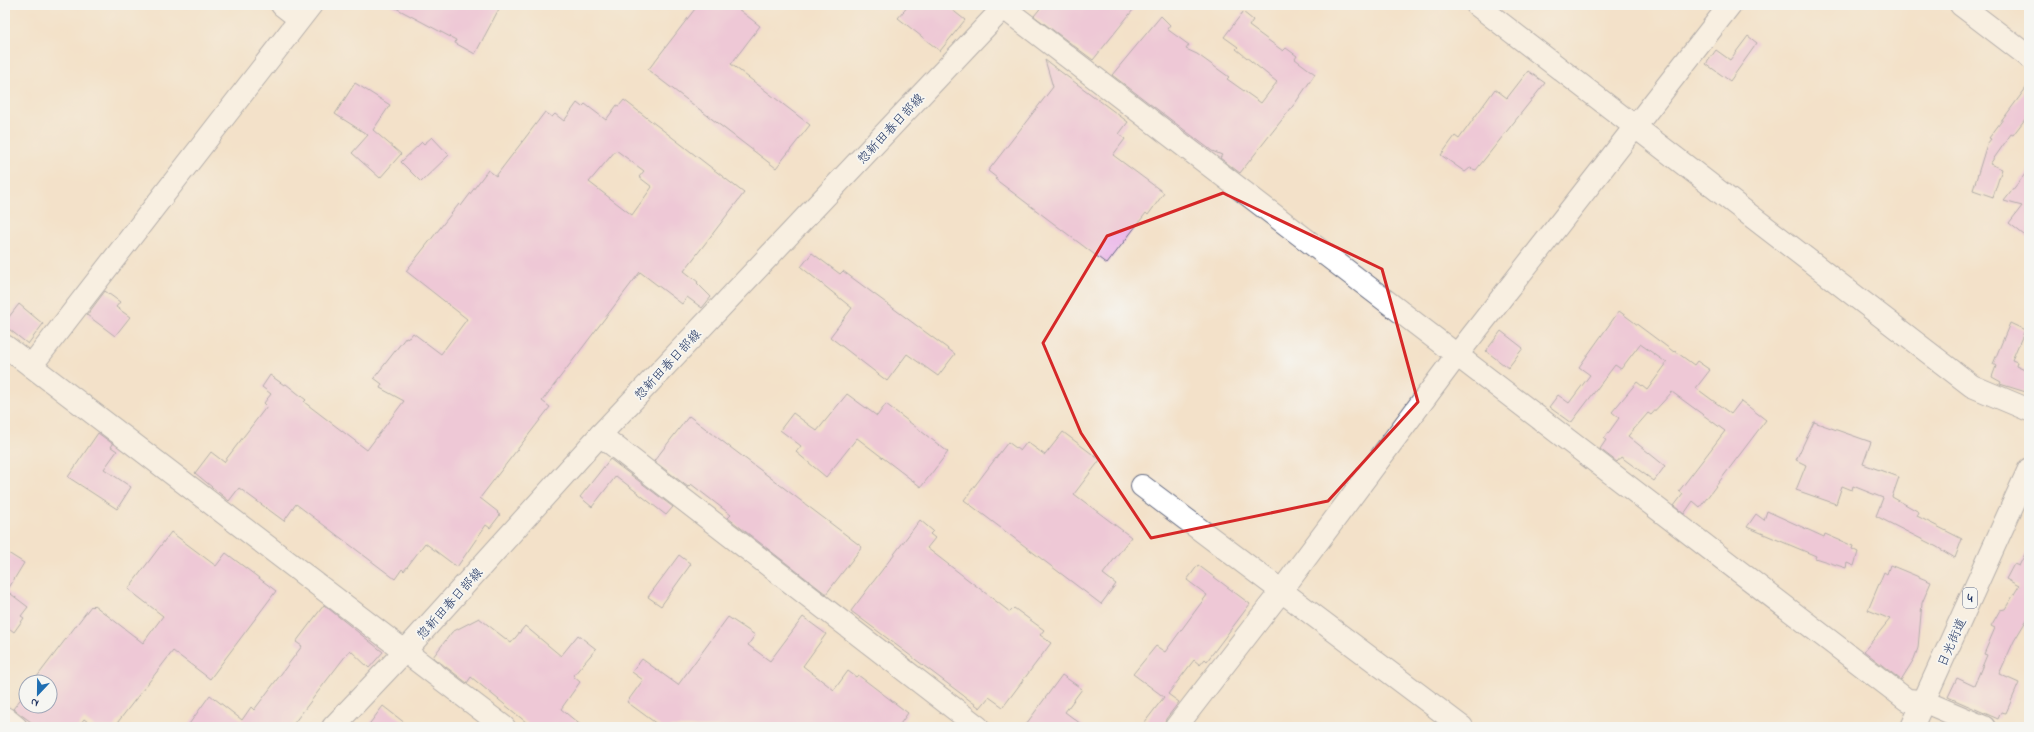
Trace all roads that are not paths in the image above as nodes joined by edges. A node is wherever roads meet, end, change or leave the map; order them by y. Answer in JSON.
{"nodes":[{"id":1,"x":282,"y":5,"type":"edge"},
{"id":2,"x":1477,"y":5,"type":"edge"},
{"id":3,"x":1730,"y":5,"type":"edge"},
{"id":4,"x":1960,"y":5,"type":"edge"},
{"id":5,"x":1003,"y":6,"type":"edge"},
{"id":6,"x":306,"y":12,"type":"edge"},
{"id":7,"x":2029,"y":57,"type":"edge"},
{"id":8,"x":1635,"y":128,"type":"junction"},
{"id":9,"x":5,"y":346,"type":"edge"},
{"id":10,"x":1457,"y":355,"type":"junction"},
{"id":11,"x":31,"y":366,"type":"junction"},
{"id":12,"x":2029,"y":410,"type":"edge"},
{"id":13,"x":600,"y":435,"type":"junction"},
{"id":14,"x":2029,"y":469,"type":"edge"},
{"id":15,"x":1142,"y":486,"type":"dead end"},
{"id":16,"x":1282,"y":590,"type":"junction"},
{"id":17,"x":405,"y":651,"type":"junction"},
{"id":18,"x":1924,"y":701,"type":"junction"},
{"id":19,"x":5,"y":718,"type":"edge"},
{"id":20,"x":16,"y":727,"type":"edge"},
{"id":21,"x":333,"y":727,"type":"edge"},
{"id":22,"x":504,"y":727,"type":"edge"},
{"id":23,"x":978,"y":727,"type":"edge"},
{"id":24,"x":1176,"y":727,"type":"edge"},
{"id":25,"x":1462,"y":727,"type":"edge"},
{"id":26,"x":1912,"y":727,"type":"edge"},
{"id":27,"x":1984,"y":727,"type":"edge"}],
"edges":[{"from":1,"to":6,"type":"main road"},
{"from":2,"to":8,"type":"main road"},
{"from":3,"to":8,"type":"main road"},
{"from":4,"to":7,"type":"main road"},
{"from":5,"to":10,"type":"main road"},
{"from":5,"to":13,"type":"main road","name":"惣新田春日部線"},
{"from":6,"to":11,"type":"main road"},
{"from":8,"to":10,"type":"main road"},
{"from":8,"to":12,"type":"main road"},
{"from":9,"to":11,"type":"main road"},
{"from":10,"to":16,"type":"main road"},
{"from":10,"to":18,"type":"main road"},
{"from":11,"to":17,"type":"main road"},
{"from":13,"to":17,"type":"main road","name":"惣新田春日部線"},
{"from":13,"to":23,"type":"main road"},
{"from":14,"to":18,"type":"main road","name":"日光街道","number":"4"},
{"from":15,"to":16,"type":"main road"},
{"from":16,"to":24,"type":"main road"},
{"from":16,"to":25,"type":"main road"},
{"from":17,"to":21,"type":"main road","name":"惣新田春日部線"},
{"from":17,"to":22,"type":"main road"},
{"from":18,"to":26,"type":"main road","name":"日光街道","number":"4"},
{"from":18,"to":27,"type":"main road"},
{"from":19,"to":20,"type":"main road"}]}
